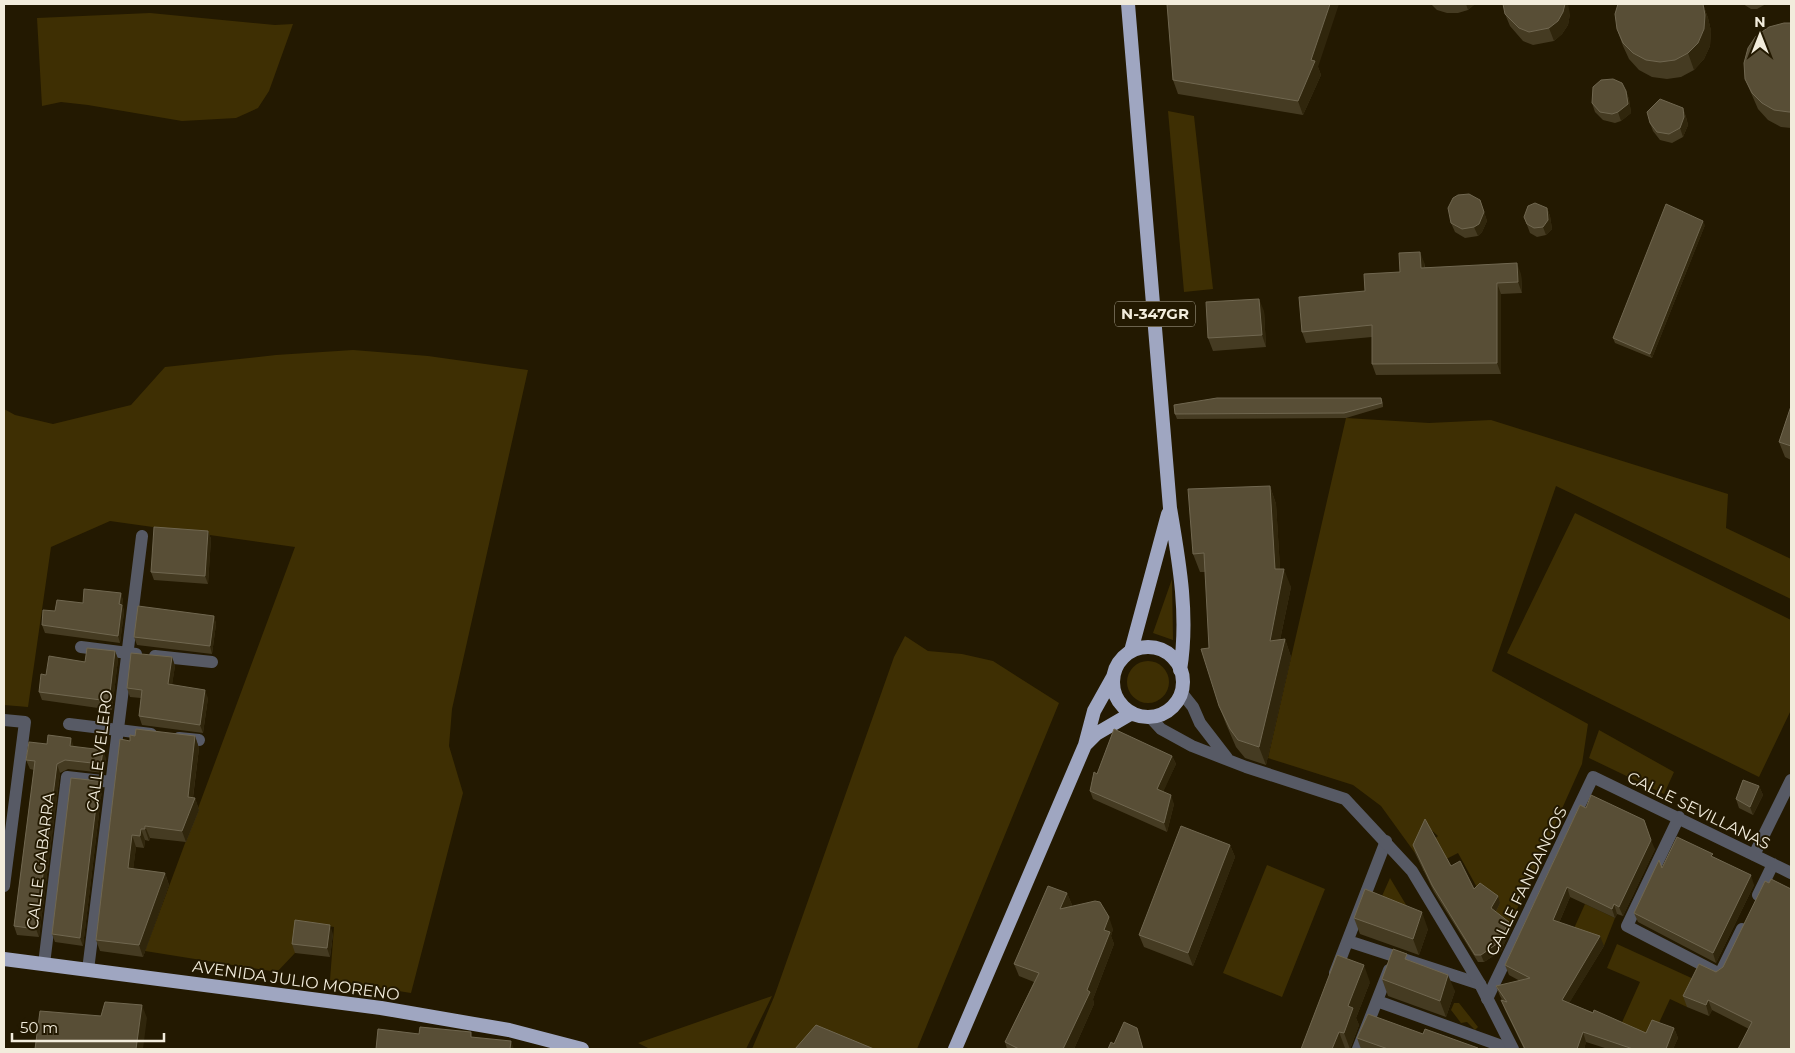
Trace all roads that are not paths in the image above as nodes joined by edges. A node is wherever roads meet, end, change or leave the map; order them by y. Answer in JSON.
{"nodes":[{"id":1,"x":1128,"y":4,"type":"edge"},
{"id":2,"x":1170,"y":508,"type":"junction"},
{"id":3,"x":142,"y":536,"type":"dead end"},
{"id":4,"x":81,"y":647,"type":"dead end"},
{"id":5,"x":1131,"y":651,"type":"junction"},
{"id":6,"x":128,"y":652,"type":"junction"},
{"id":7,"x":212,"y":662,"type":"dead end"},
{"id":8,"x":1180,"y":670,"type":"junction"},
{"id":9,"x":1113,"y":677,"type":"junction"},
{"id":10,"x":1181,"y":692,"type":"junction"},
{"id":11,"x":1132,"y":713,"type":"junction"},
{"id":12,"x":1149,"y":716,"type":"junction"},
{"id":13,"x":4,"y":720,"type":"edge"},
{"id":14,"x":70,"y":724,"type":"dead end"},
{"id":15,"x":118,"y":730,"type":"junction"},
{"id":16,"x":199,"y":740,"type":"dead end"},
{"id":17,"x":1085,"y":745,"type":"junction"},
{"id":18,"x":1227,"y":758,"type":"junction"},
{"id":19,"x":1594,"y":777,"type":"joint"},
{"id":20,"x":1791,"y":780,"type":"edge"},
{"id":21,"x":111,"y":782,"type":"junction"},
{"id":22,"x":1679,"y":817,"type":"junction"},
{"id":23,"x":1386,"y":842,"type":"junction"},
{"id":24,"x":1754,"y":855,"type":"junction"},
{"id":25,"x":1774,"y":864,"type":"junction"},
{"id":26,"x":1791,"y":873,"type":"edge"},
{"id":27,"x":4,"y":886,"type":"edge"},
{"id":28,"x":1348,"y":941,"type":"junction"},
{"id":29,"x":1394,"y":956,"type":"junction"},
{"id":30,"x":4,"y":959,"type":"edge"},
{"id":31,"x":44,"y":964,"type":"junction"},
{"id":32,"x":88,"y":970,"type":"junction"},
{"id":33,"x":1480,"y":984,"type":"junction"},
{"id":34,"x":1329,"y":986,"type":"edge"},
{"id":35,"x":1487,"y":999,"type":"junction"},
{"id":36,"x":1377,"y":1001,"type":"junction"},
{"id":37,"x":582,"y":1049,"type":"edge"},
{"id":38,"x":955,"y":1049,"type":"edge"},
{"id":39,"x":1358,"y":1049,"type":"edge"},
{"id":40,"x":1511,"y":1049,"type":"edge"}],
"edges":[{"from":1,"to":2,"type":"highway","number":"N-347GR"},
{"from":2,"to":5,"type":"highway","number":"N-347GR"},
{"from":2,"to":8,"type":"highway","number":"N-347GR"},
{"from":3,"to":6,"type":"street","name":"CALLE VELERO"},
{"from":4,"to":6,"type":"street"},
{"from":5,"to":8,"type":"highway"},
{"from":5,"to":9,"type":"highway"},
{"from":6,"to":7,"type":"street"},
{"from":6,"to":15,"type":"street","name":"CALLE VELERO"},
{"from":8,"to":10,"type":"highway"},
{"from":9,"to":11,"type":"highway"},
{"from":9,"to":17,"type":"highway"},
{"from":10,"to":12,"type":"highway"},
{"from":10,"to":18,"type":"street"},
{"from":11,"to":12,"type":"highway"},
{"from":11,"to":17,"type":"highway"},
{"from":12,"to":18,"type":"street"},
{"from":13,"to":27,"type":"street"},
{"from":14,"to":15,"type":"street"},
{"from":15,"to":16,"type":"street"},
{"from":15,"to":21,"type":"street","name":"CALLE VELERO"},
{"from":17,"to":38,"type":"highway"},
{"from":18,"to":23,"type":"street"},
{"from":19,"to":22,"type":"street","name":"CALLE SEVILLANAS"},
{"from":19,"to":35,"type":"street","name":"CALLE FANDANGOS"},
{"from":20,"to":24,"type":"street"},
{"from":21,"to":31,"type":"street","name":"CALLE GABARRA"},
{"from":21,"to":32,"type":"street","name":"CALLE VELERO"},
{"from":22,"to":24,"type":"street","name":"CALLE SEVILLANAS"},
{"from":22,"to":25,"type":"street"},
{"from":23,"to":28,"type":"street"},
{"from":23,"to":33,"type":"street"},
{"from":24,"to":25,"type":"street","name":"CALLE SEVILLANAS"},
{"from":25,"to":26,"type":"street","name":"CALLE SEVILLANAS"},
{"from":28,"to":29,"type":"street"},
{"from":28,"to":34,"type":"street"},
{"from":29,"to":33,"type":"street"},
{"from":29,"to":36,"type":"street"},
{"from":30,"to":31,"type":"highway","name":"AVENIDA JULIO MORENO"},
{"from":31,"to":32,"type":"highway","name":"AVENIDA JULIO MORENO"},
{"from":32,"to":37,"type":"highway","name":"AVENIDA JULIO MORENO"},
{"from":33,"to":35,"type":"street"},
{"from":35,"to":40,"type":"street"},
{"from":36,"to":39,"type":"street"},
{"from":36,"to":40,"type":"street"}]}
